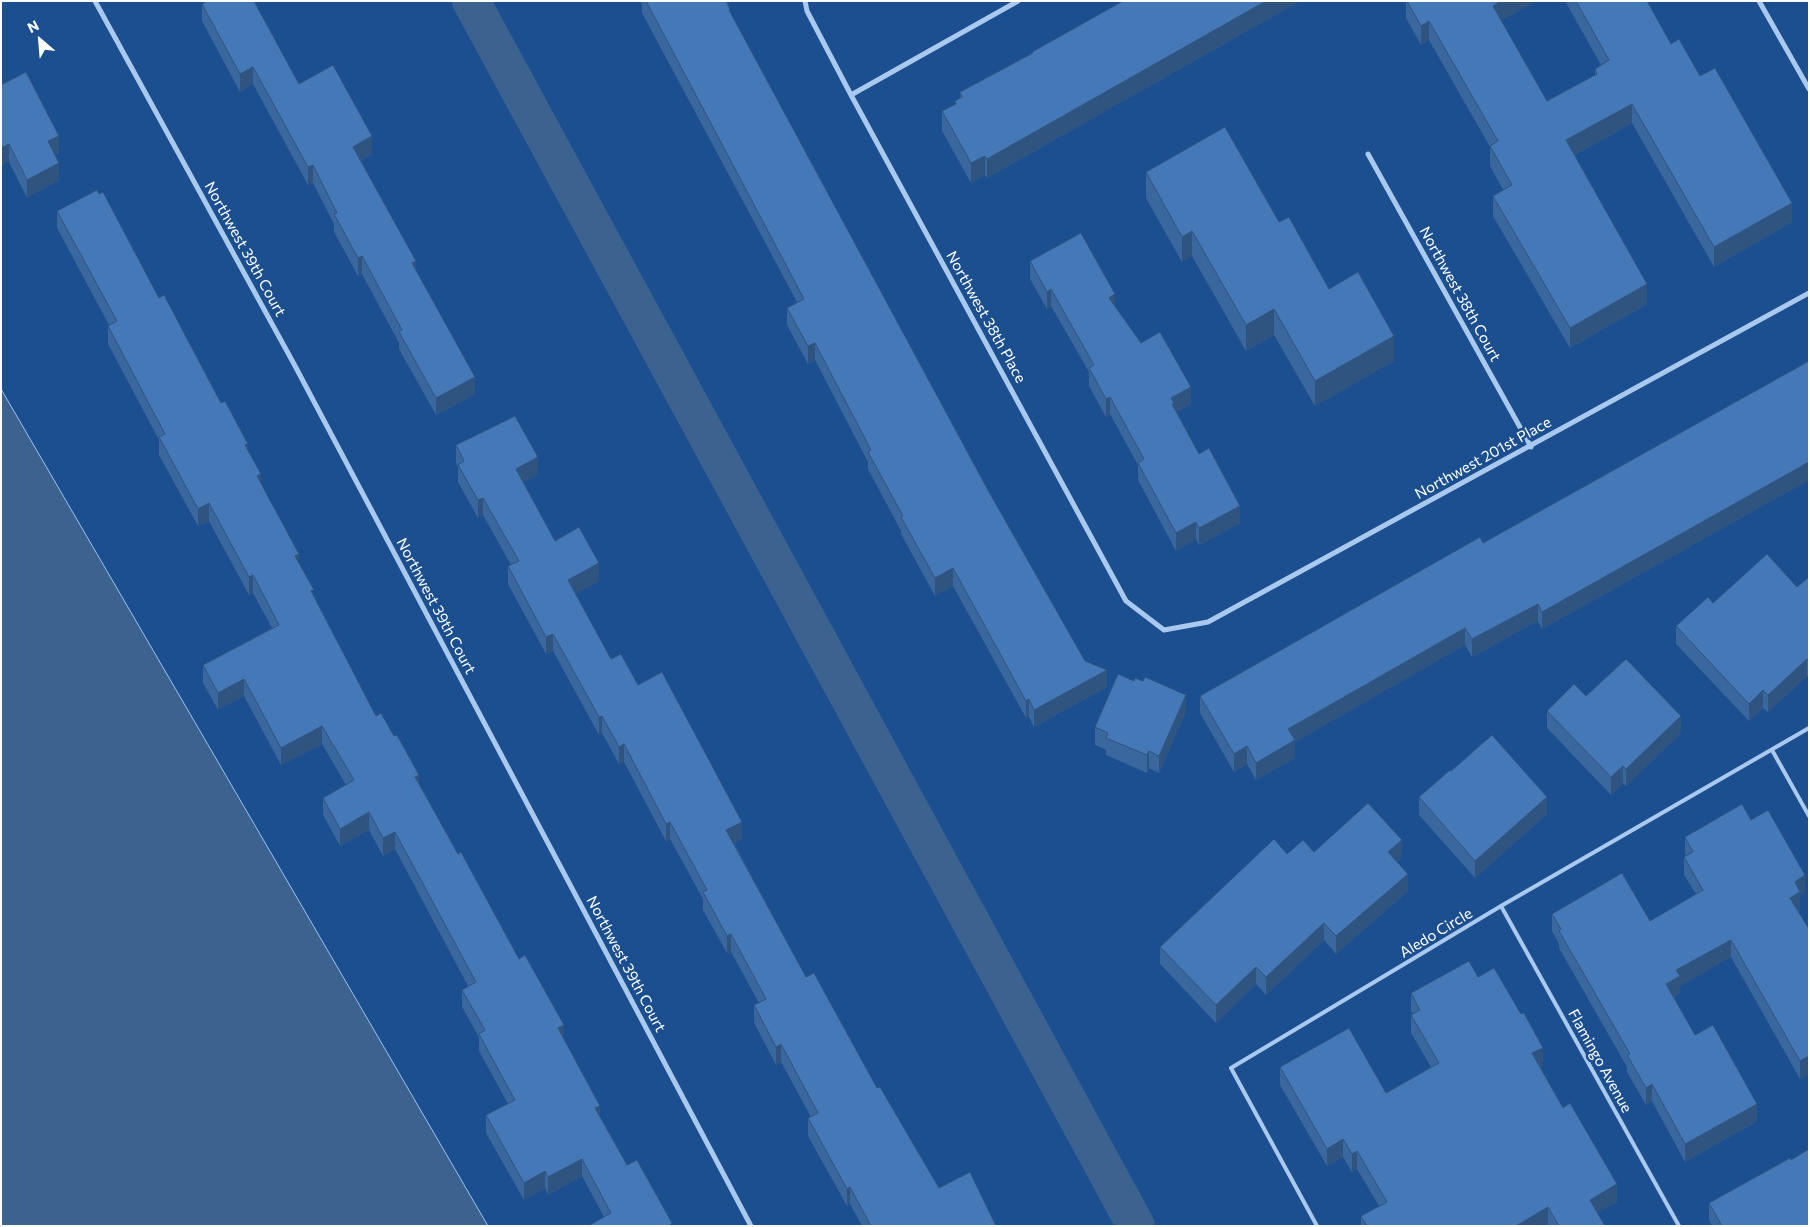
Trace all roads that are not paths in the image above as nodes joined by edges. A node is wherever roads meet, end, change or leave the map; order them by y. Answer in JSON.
{"nodes":[{"id":1,"x":96,"y":1,"type":"edge"},
{"id":2,"x":805,"y":1,"type":"edge"},
{"id":3,"x":1018,"y":1,"type":"edge"},
{"id":4,"x":1759,"y":1,"type":"edge"},
{"id":5,"x":1809,"y":89,"type":"edge"},
{"id":6,"x":851,"y":95,"type":"junction"},
{"id":7,"x":1368,"y":154,"type":"dead end"},
{"id":8,"x":1809,"y":293,"type":"edge"},
{"id":9,"x":1530,"y":447,"type":"junction"},
{"id":10,"x":1164,"y":630,"type":"joint"},
{"id":11,"x":1809,"y":728,"type":"edge"},
{"id":12,"x":1772,"y":750,"type":"junction"},
{"id":13,"x":1809,"y":816,"type":"edge"},
{"id":14,"x":1501,"y":906,"type":"junction"},
{"id":15,"x":751,"y":1226,"type":"edge"},
{"id":16,"x":1317,"y":1226,"type":"edge"},
{"id":17,"x":1680,"y":1226,"type":"edge"}],
"edges":[{"from":1,"to":15,"type":"street","name":"Northwest 39th Court"},
{"from":2,"to":6,"type":"street","name":"Northwest 38th Place"},
{"from":3,"to":6,"type":"street"},
{"from":4,"to":5,"type":"street"},
{"from":6,"to":10,"type":"street","name":"Northwest 38th Place"},
{"from":7,"to":9,"type":"street","name":"Northwest 38th Court"},
{"from":8,"to":9,"type":"street","name":"Northwest 201st Place"},
{"from":9,"to":10,"type":"street","name":"Northwest 201st Place"},
{"from":11,"to":12,"type":"lane","name":"Aledo Circle"},
{"from":12,"to":13,"type":"lane"},
{"from":12,"to":14,"type":"lane","name":"Aledo Circle"},
{"from":14,"to":16,"type":"lane","name":"Aledo Circle"},
{"from":14,"to":17,"type":"lane","name":"Flamingo Avenue"}]}
